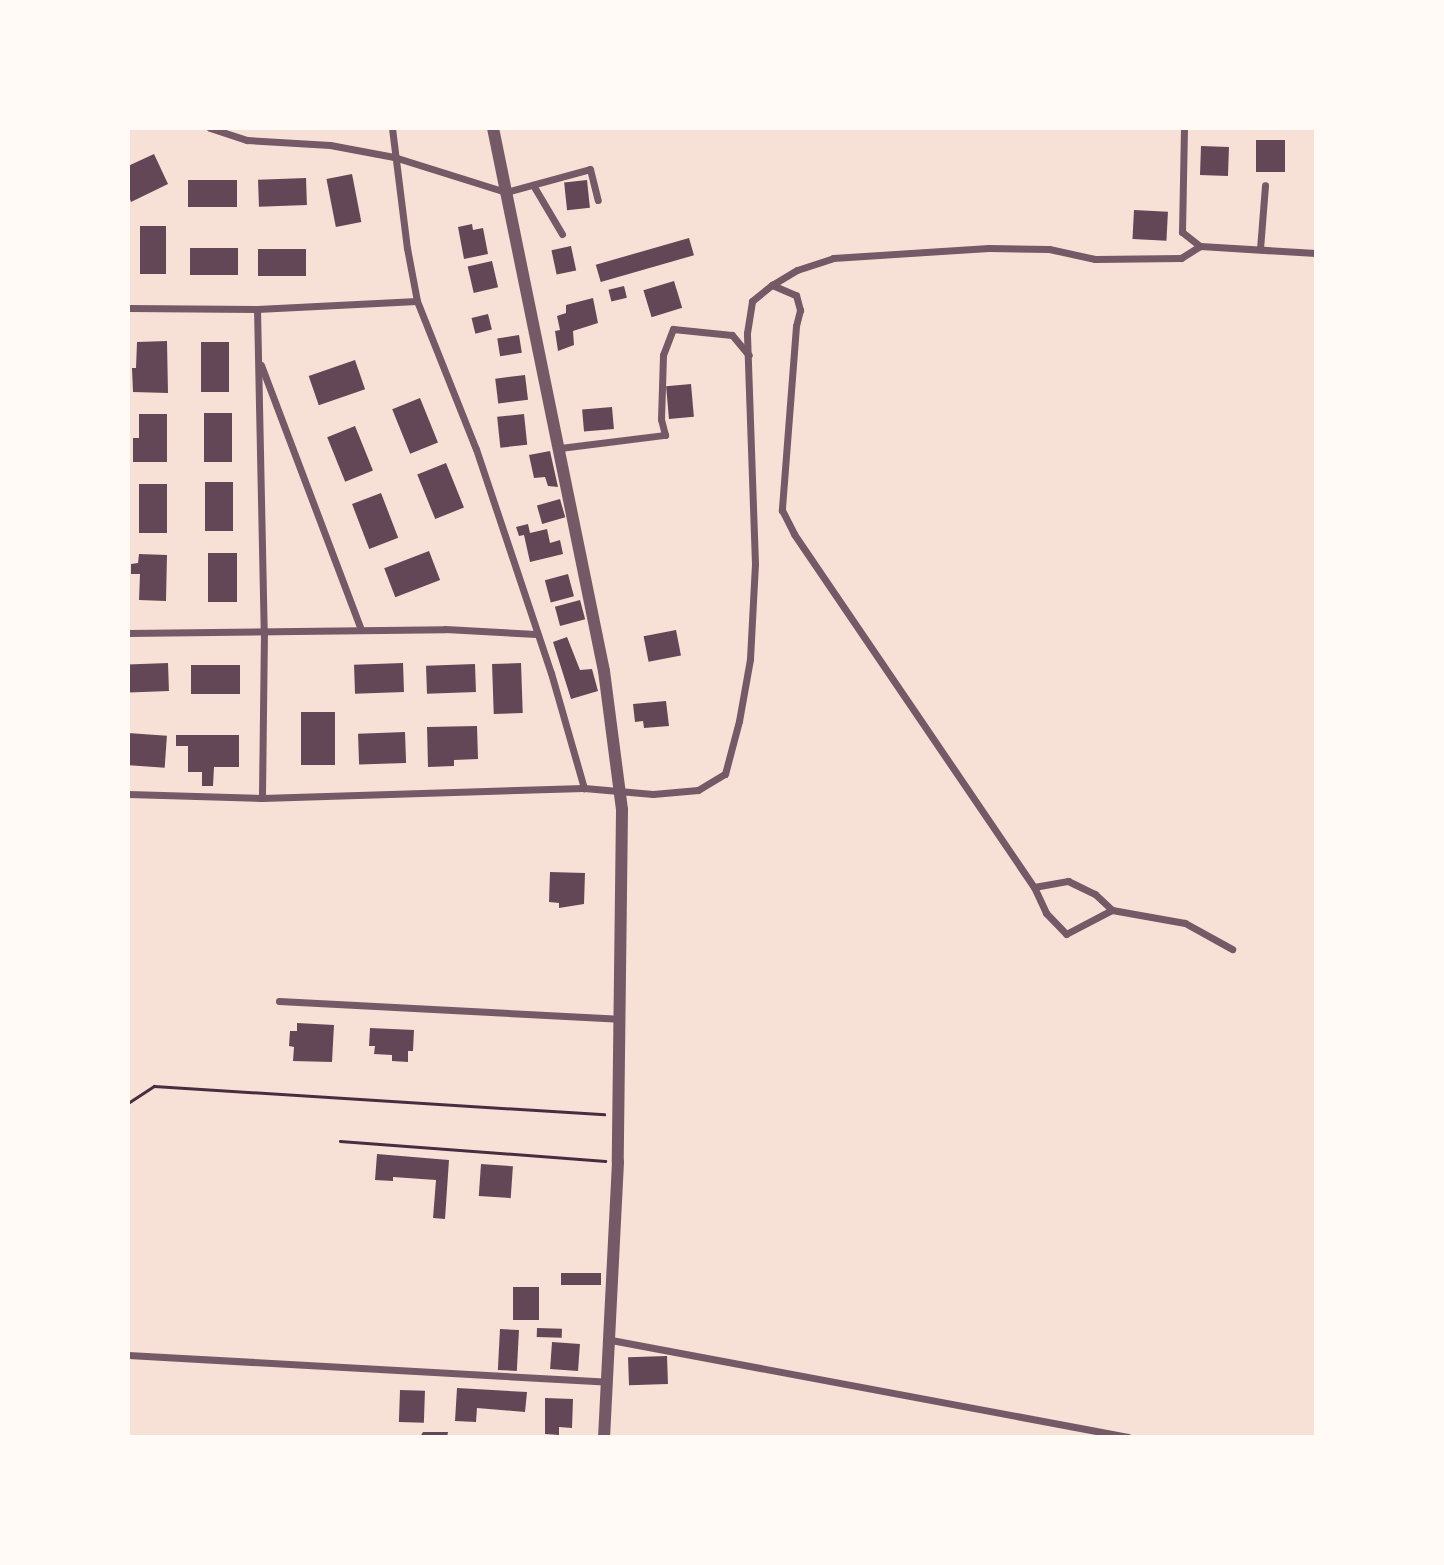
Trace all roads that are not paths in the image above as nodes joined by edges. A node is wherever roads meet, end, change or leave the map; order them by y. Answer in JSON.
{"nodes":[{"id":1,"x":210,"y":128,"type":"edge"},
{"id":2,"x":391,"y":128,"type":"edge"},
{"id":3,"x":493,"y":128,"type":"edge"},
{"id":4,"x":1184,"y":128,"type":"edge"},
{"id":5,"x":394,"y":158,"type":"junction"},
{"id":6,"x":533,"y":185,"type":"junction"},
{"id":7,"x":1265,"y":185,"type":"dead end"},
{"id":8,"x":506,"y":192,"type":"junction"},
{"id":9,"x":598,"y":200,"type":"dead end"},
{"id":10,"x":562,"y":234,"type":"dead end"},
{"id":11,"x":1200,"y":246,"type":"junction"},
{"id":12,"x":1260,"y":249,"type":"junction"},
{"id":13,"x":1316,"y":253,"type":"edge"},
{"id":14,"x":772,"y":285,"type":"junction"},
{"id":15,"x":417,"y":301,"type":"junction"},
{"id":16,"x":128,"y":308,"type":"edge"},
{"id":17,"x":257,"y":309,"type":"junction"},
{"id":18,"x":750,"y":356,"type":"junction"},
{"id":19,"x":258,"y":358,"type":"junction"},
{"id":20,"x":560,"y":448,"type":"junction"},
{"id":21,"x":361,"y":630,"type":"junction"},
{"id":22,"x":264,"y":631,"type":"junction"},
{"id":23,"x":128,"y":634,"type":"edge"},
{"id":24,"x":536,"y":634,"type":"junction"},
{"id":25,"x":584,"y":788,"type":"junction"},
{"id":26,"x":620,"y":793,"type":"junction"},
{"id":27,"x":128,"y":794,"type":"edge"},
{"id":28,"x":261,"y":798,"type":"junction"},
{"id":29,"x":1034,"y":887,"type":"junction"},
{"id":30,"x":1112,"y":910,"type":"junction"},
{"id":31,"x":1232,"y":949,"type":"dead end"},
{"id":32,"x":279,"y":1001,"type":"dead end"},
{"id":33,"x":619,"y":1019,"type":"junction"},
{"id":34,"x":611,"y":1340,"type":"junction"},
{"id":35,"x":128,"y":1354,"type":"edge"},
{"id":36,"x":609,"y":1382,"type":"junction"},
{"id":37,"x":604,"y":1437,"type":"edge"},
{"id":38,"x":1128,"y":1437,"type":"edge"}],
"edges":[{"from":1,"to":5,"type":"street"},
{"from":2,"to":5,"type":"street"},
{"from":3,"to":8,"type":"street"},
{"from":4,"to":11,"type":"street"},
{"from":5,"to":8,"type":"street"},
{"from":5,"to":15,"type":"street"},
{"from":6,"to":8,"type":"street"},
{"from":6,"to":9,"type":"street"},
{"from":6,"to":10,"type":"street"},
{"from":7,"to":12,"type":"street"},
{"from":8,"to":20,"type":"street"},
{"from":11,"to":12,"type":"street"},
{"from":11,"to":14,"type":"street"},
{"from":12,"to":13,"type":"street"},
{"from":14,"to":18,"type":"street"},
{"from":14,"to":29,"type":"street"},
{"from":15,"to":17,"type":"street"},
{"from":15,"to":24,"type":"street"},
{"from":16,"to":17,"type":"street"},
{"from":17,"to":19,"type":"street"},
{"from":18,"to":20,"type":"street"},
{"from":18,"to":26,"type":"street"},
{"from":19,"to":21,"type":"street"},
{"from":19,"to":22,"type":"street"},
{"from":20,"to":26,"type":"street"},
{"from":21,"to":22,"type":"street"},
{"from":21,"to":24,"type":"street"},
{"from":22,"to":23,"type":"street"},
{"from":22,"to":28,"type":"street"},
{"from":24,"to":25,"type":"street"},
{"from":25,"to":26,"type":"street"},
{"from":25,"to":28,"type":"street"},
{"from":26,"to":33,"type":"street"},
{"from":27,"to":28,"type":"street"},
{"from":29,"to":30,"type":"street"},
{"from":29,"to":30,"type":"street"},
{"from":30,"to":31,"type":"street"},
{"from":32,"to":33,"type":"street"},
{"from":33,"to":34,"type":"street"},
{"from":34,"to":36,"type":"street"},
{"from":34,"to":38,"type":"street"},
{"from":35,"to":36,"type":"street"},
{"from":36,"to":37,"type":"street"}]}
